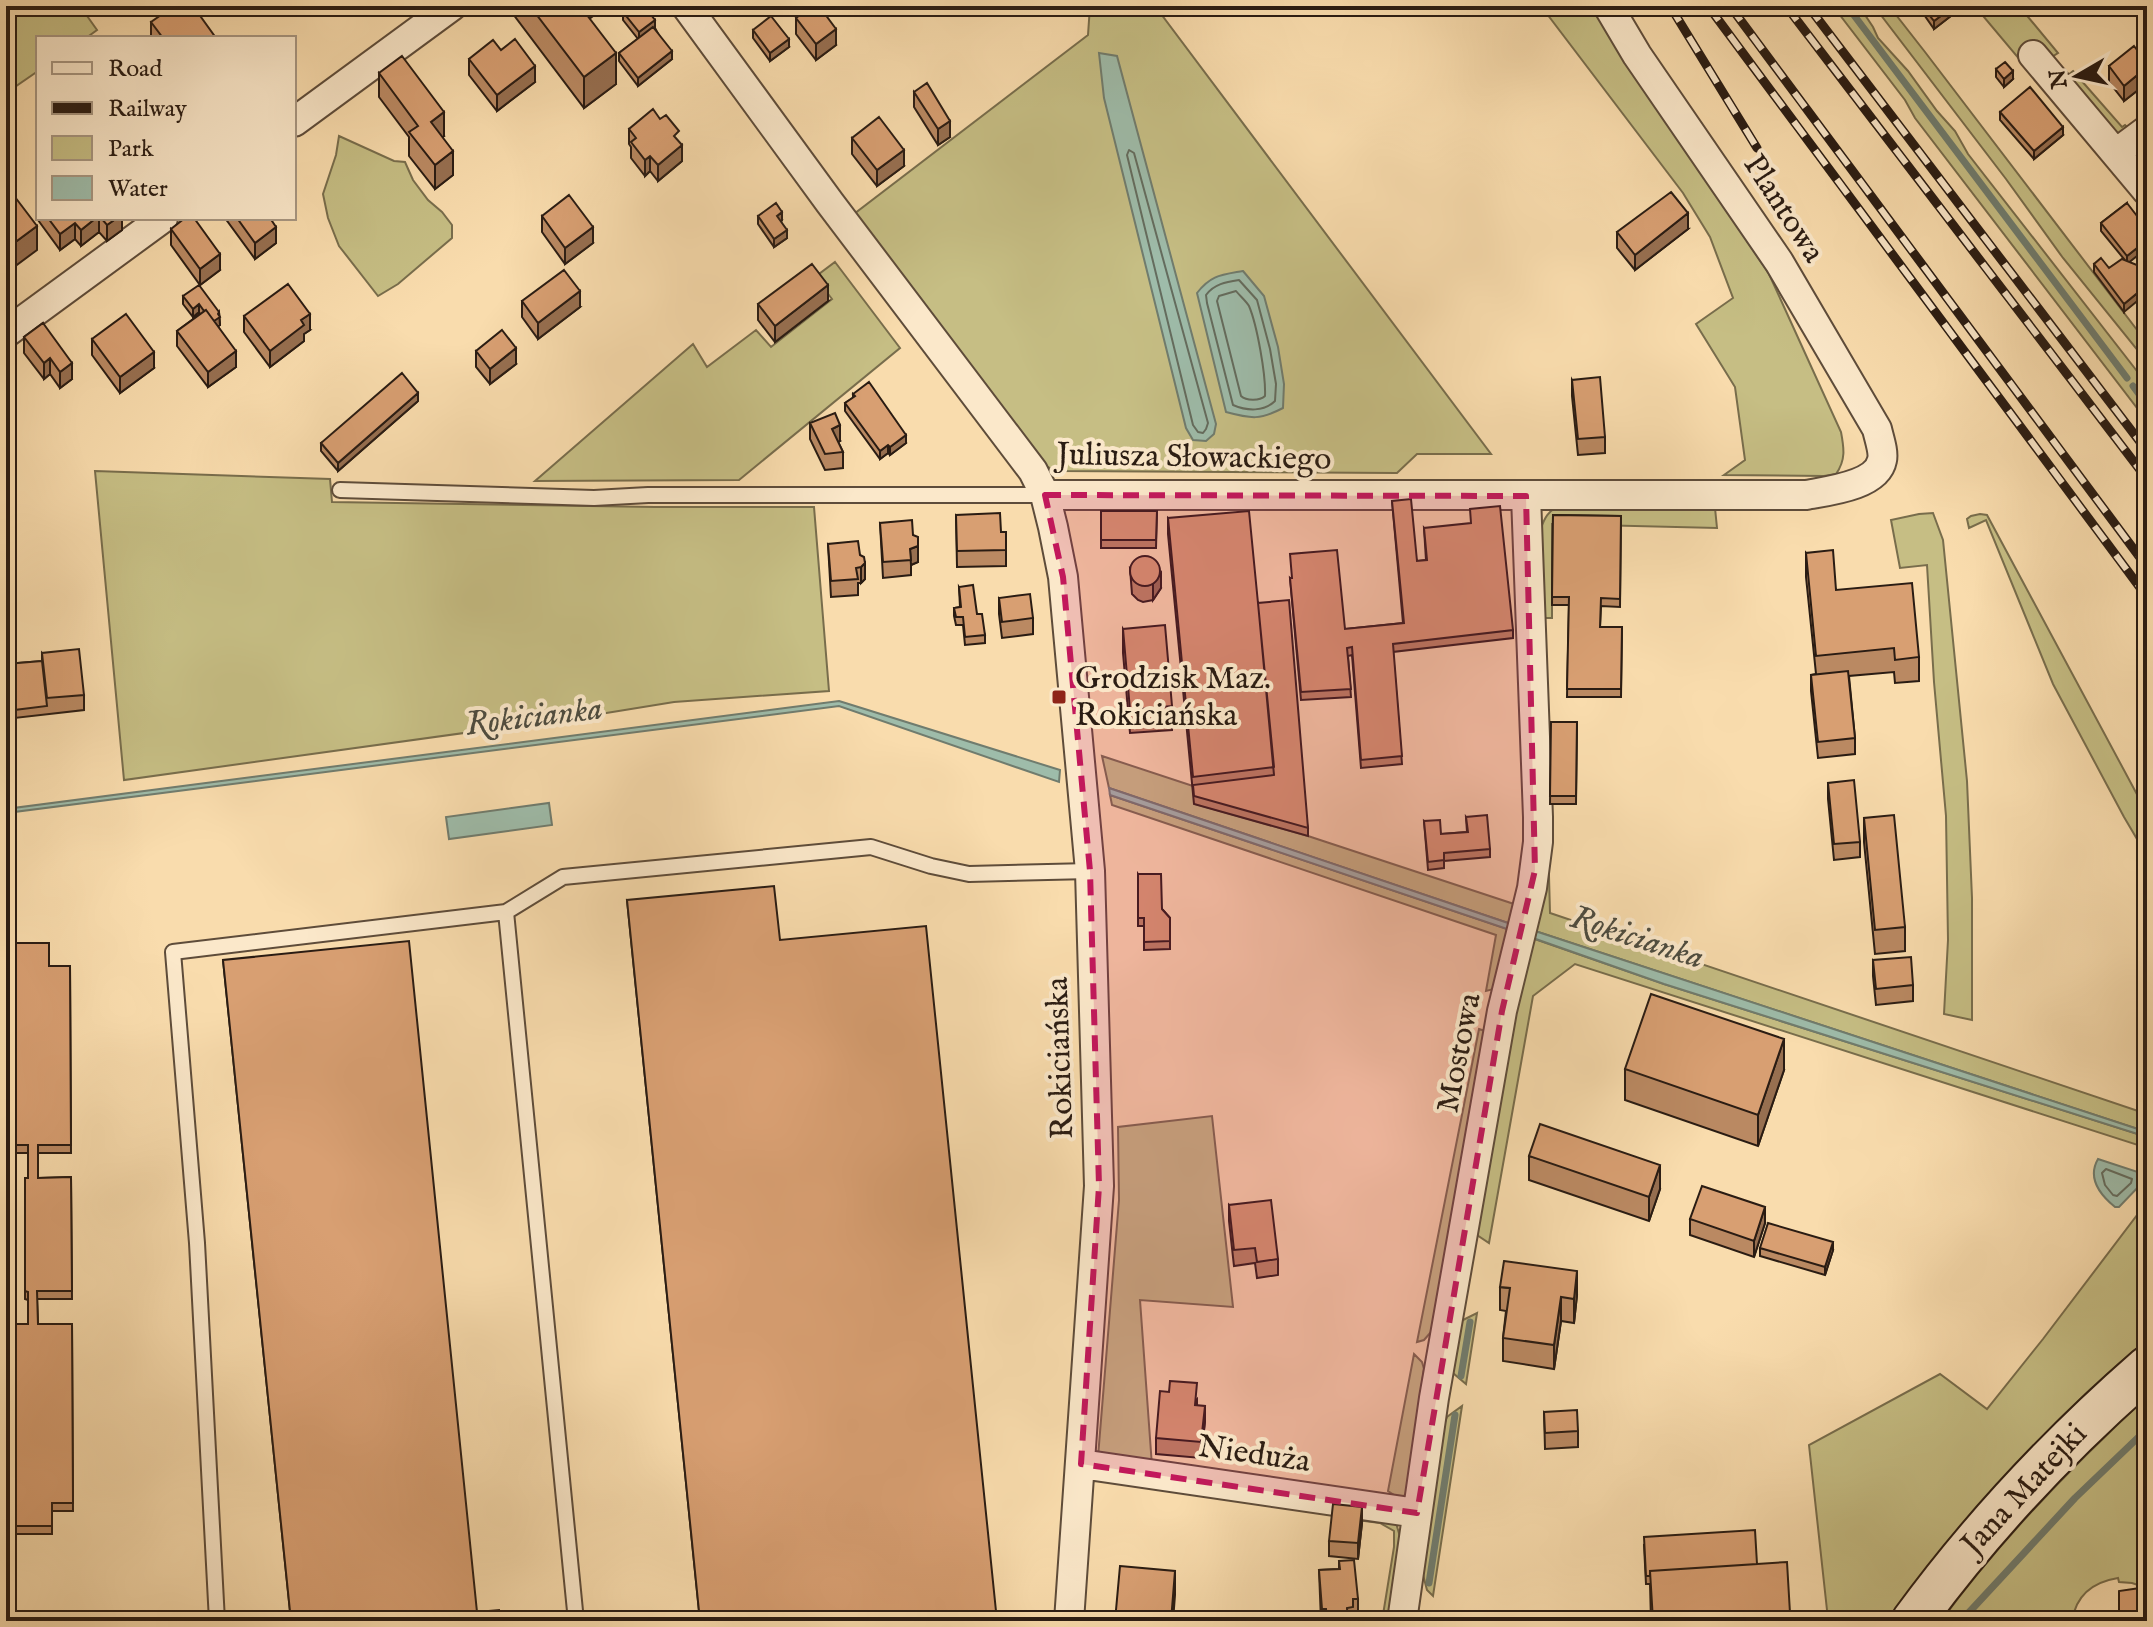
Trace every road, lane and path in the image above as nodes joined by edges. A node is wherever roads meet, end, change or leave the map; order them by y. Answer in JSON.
{"nodes":[{"id":1,"x":452,"y":6,"type":"edge"},
{"id":2,"x":686,"y":6,"type":"edge"},
{"id":3,"x":1608,"y":6,"type":"edge"},
{"id":4,"x":2033,"y":55,"type":"dead end"},
{"id":5,"x":296,"y":121,"type":"edge"},
{"id":6,"x":2147,"y":130,"type":"edge"},
{"id":7,"x":2116,"y":153,"type":"junction"},
{"id":8,"x":2147,"y":191,"type":"edge"},
{"id":9,"x":160,"y":220,"type":"edge"},
{"id":10,"x":6,"y":333,"type":"edge"},
{"id":11,"x":1883,"y":459,"type":"joint"},
{"id":12,"x":340,"y":490,"type":"dead end"},
{"id":13,"x":1045,"y":495,"type":"junction"},
{"id":14,"x":1526,"y":496,"type":"junction"},
{"id":15,"x":1090,"y":871,"type":"junction"},
{"id":16,"x":506,"y":912,"type":"junction"},
{"id":17,"x":2147,"y":1368,"type":"edge"},
{"id":18,"x":1081,"y":1464,"type":"junction"},
{"id":19,"x":1417,"y":1513,"type":"junction"},
{"id":20,"x":217,"y":1621,"type":"edge"},
{"id":21,"x":576,"y":1621,"type":"edge"},
{"id":22,"x":1069,"y":1621,"type":"edge"},
{"id":23,"x":1402,"y":1621,"type":"edge"},
{"id":24,"x":1913,"y":1621,"type":"edge"}],
"edges":[{"from":1,"to":5,"type":"street"},
{"from":2,"to":13,"type":"street","name":"Juliusza Słowackiego"},
{"from":3,"to":11,"type":"street","name":"Plantowa"},
{"from":4,"to":7,"type":"street"},
{"from":6,"to":7,"type":"street"},
{"from":7,"to":8,"type":"street"},
{"from":9,"to":10,"type":"street"},
{"from":11,"to":14,"type":"street","name":"Juliusza Słowackiego"},
{"from":12,"to":13,"type":"lane"},
{"from":13,"to":14,"type":"street","name":"Juliusza Słowackiego"},
{"from":13,"to":15,"type":"street","name":"Rokiciańska"},
{"from":14,"to":19,"type":"street","name":"Mostowa"},
{"from":15,"to":16,"type":"lane"},
{"from":15,"to":18,"type":"street","name":"Rokiciańska"},
{"from":16,"to":20,"type":"lane"},
{"from":16,"to":21,"type":"lane"},
{"from":17,"to":24,"type":"street","name":"Jana Matejki"},
{"from":18,"to":19,"type":"street","name":"Nieduża"},
{"from":18,"to":22,"type":"street","name":"Rokiciańska"},
{"from":19,"to":23,"type":"street","name":"Mostowa"}]}
